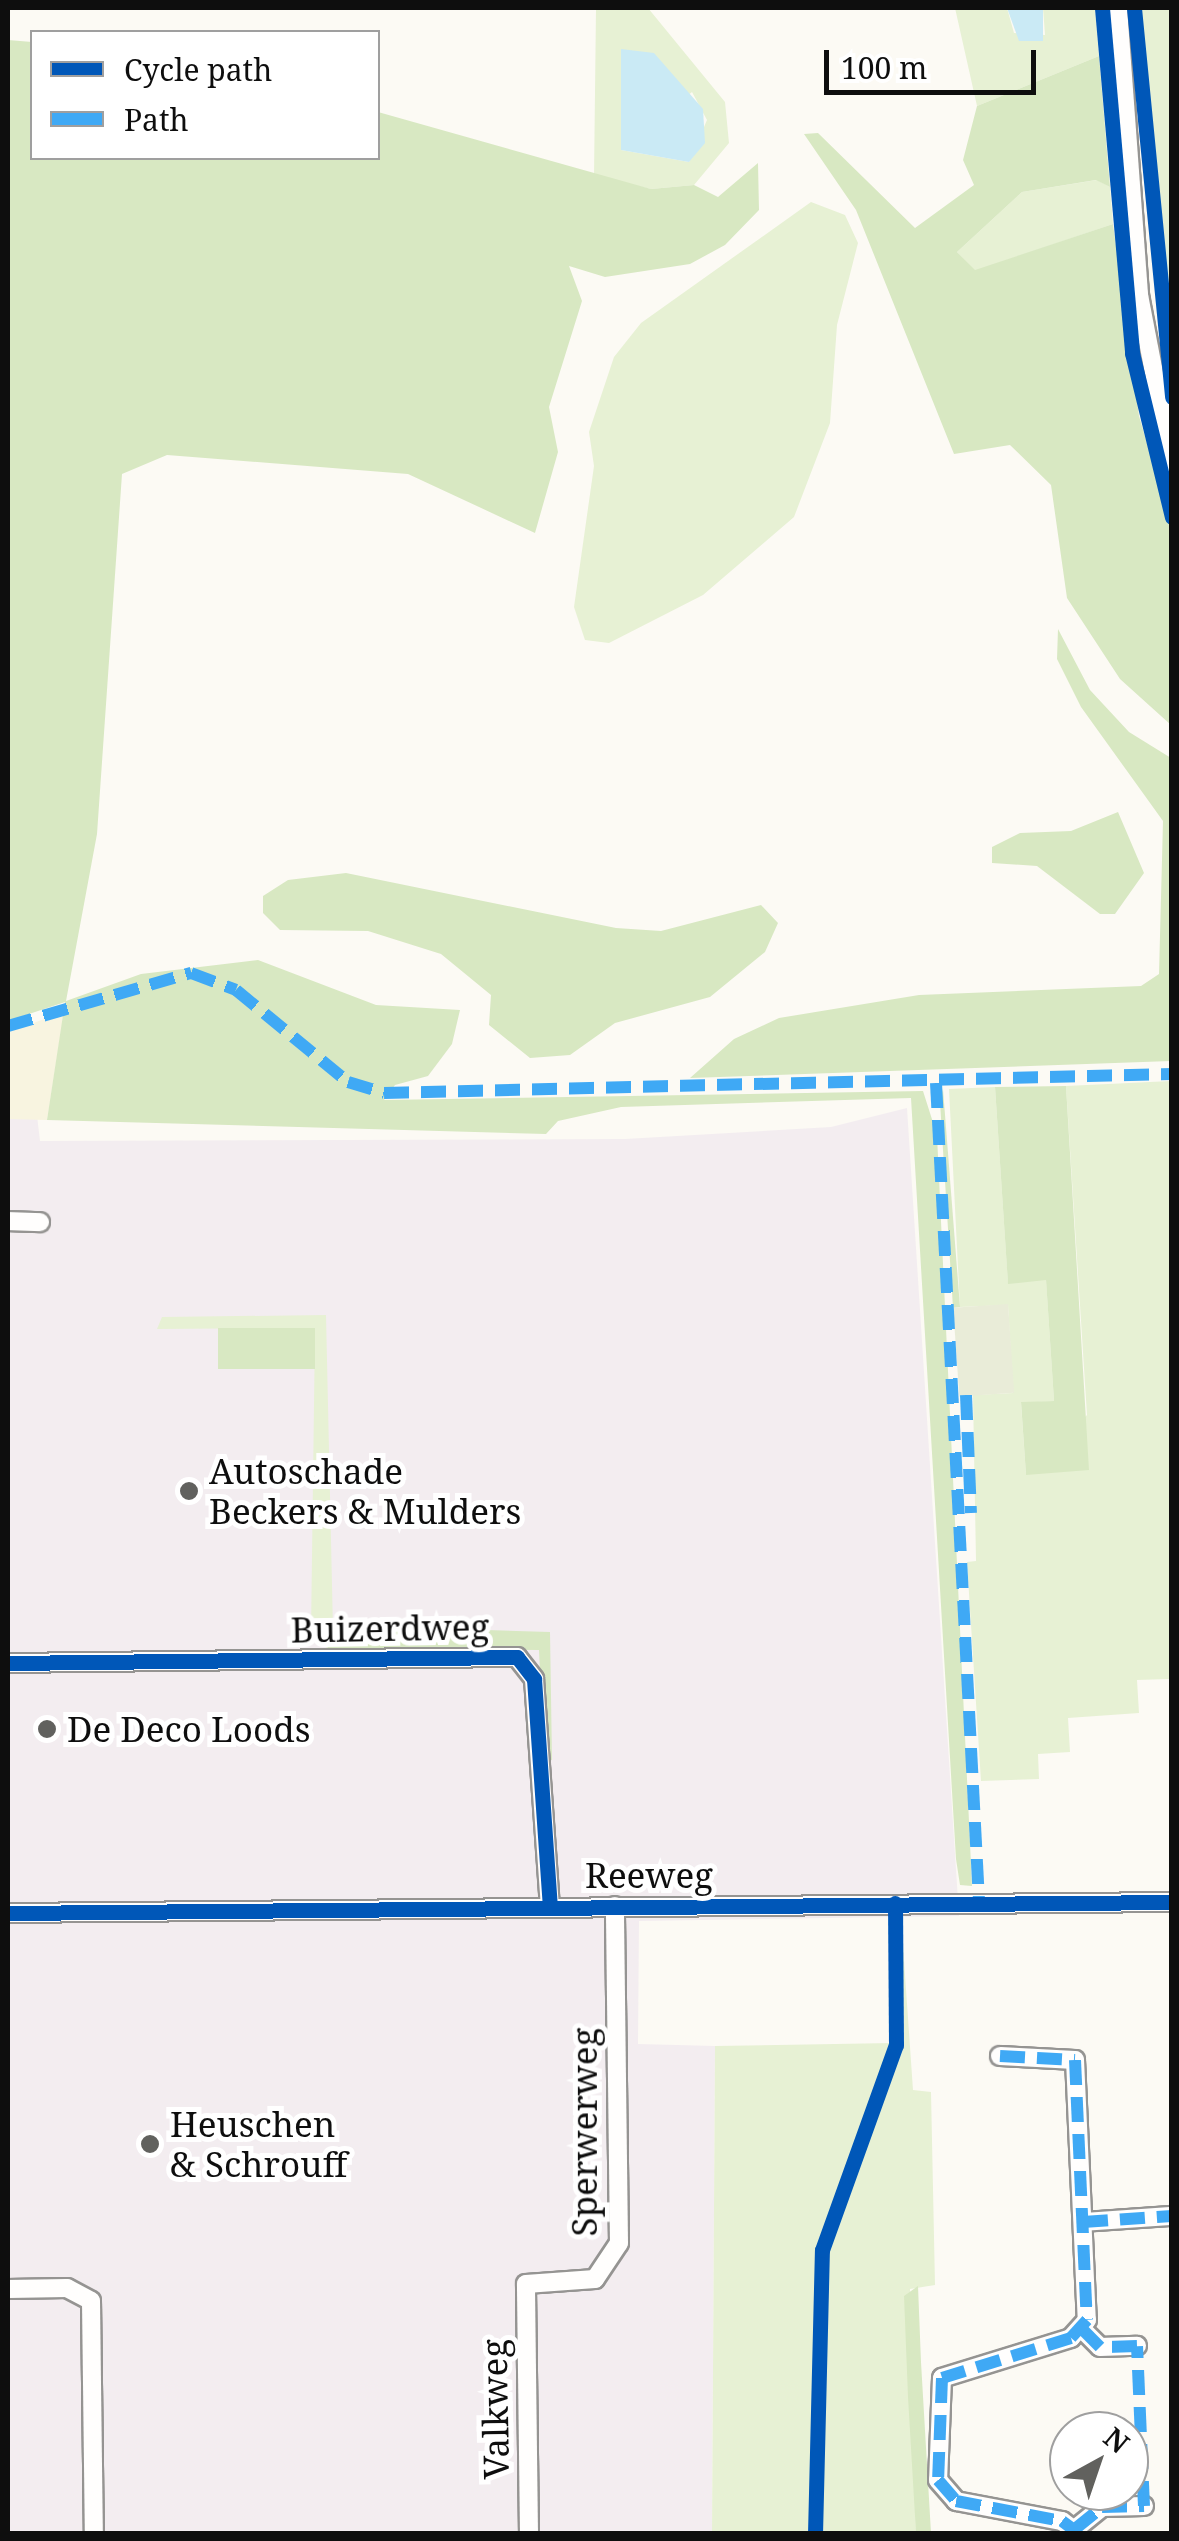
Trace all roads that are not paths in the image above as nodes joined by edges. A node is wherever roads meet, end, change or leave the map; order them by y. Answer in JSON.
{"nodes":[{"id":1,"x":1118,"y":8,"type":"edge"},
{"id":2,"x":1172,"y":466,"type":"edge"},
{"id":3,"x":8,"y":1221,"type":"edge"},
{"id":4,"x":40,"y":1222,"type":"dead end"},
{"id":5,"x":8,"y":1663,"type":"edge"},
{"id":6,"x":1172,"y":1902,"type":"edge"},
{"id":7,"x":550,"y":1906,"type":"junction"},
{"id":8,"x":615,"y":1906,"type":"junction"},
{"id":9,"x":8,"y":1913,"type":"edge"},
{"id":10,"x":1000,"y":2056,"type":"dead end"},
{"id":11,"x":1172,"y":2216,"type":"edge"},
{"id":12,"x":1083,"y":2222,"type":"junction"},
{"id":13,"x":526,"y":2284,"type":"joint"},
{"id":14,"x":8,"y":2289,"type":"edge"},
{"id":15,"x":1082,"y":2329,"type":"junction"},
{"id":16,"x":1137,"y":2346,"type":"dead end"},
{"id":17,"x":1099,"y":2511,"type":"edge"},
{"id":18,"x":1077,"y":2531,"type":"edge"},
{"id":19,"x":94,"y":2534,"type":"edge"},
{"id":20,"x":529,"y":2534,"type":"edge"}],
"edges":[{"from":1,"to":2,"type":"street"},
{"from":3,"to":4,"type":"street"},
{"from":5,"to":7,"type":"street","name":"Buizerdweg"},
{"from":6,"to":8,"type":"street","name":"Reeweg"},
{"from":7,"to":8,"type":"street","name":"Reeweg"},
{"from":7,"to":9,"type":"street","name":"Reeweg"},
{"from":8,"to":13,"type":"street","name":"Sperwerweg"},
{"from":10,"to":12,"type":"street"},
{"from":11,"to":12,"type":"street"},
{"from":12,"to":15,"type":"street"},
{"from":13,"to":20,"type":"street","name":"Valkweg"},
{"from":14,"to":19,"type":"street"},
{"from":15,"to":16,"type":"street"},
{"from":15,"to":18,"type":"street"},
{"from":17,"to":18,"type":"street"}]}
